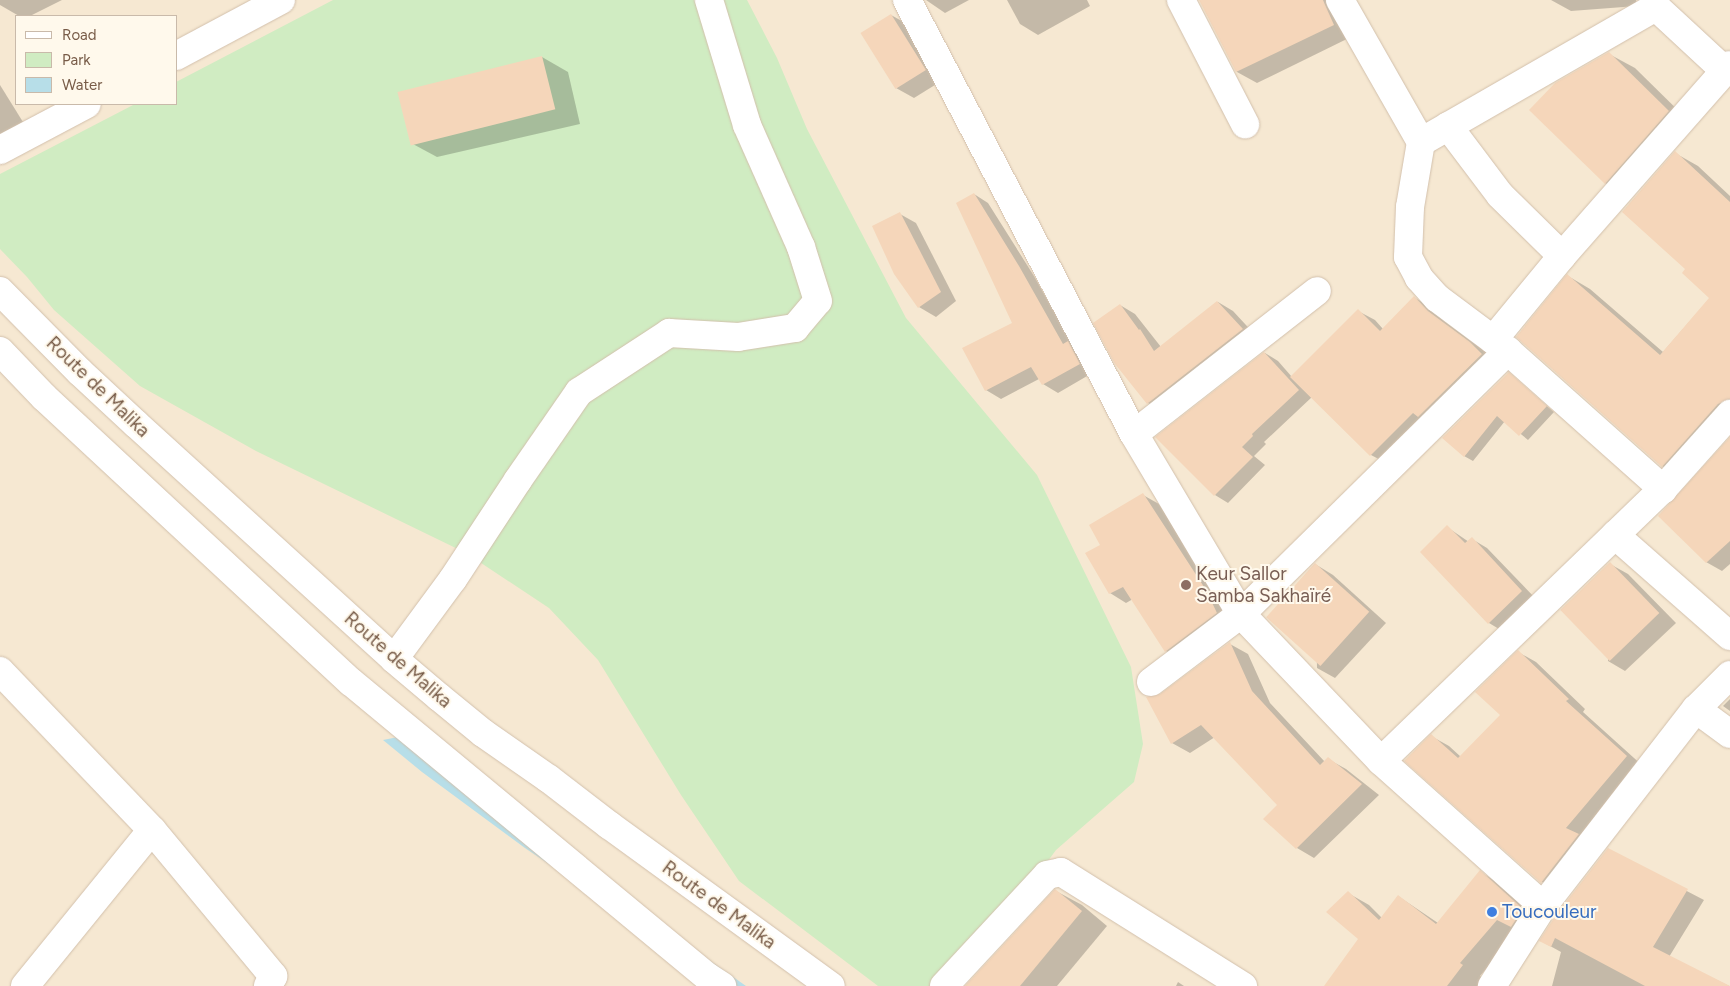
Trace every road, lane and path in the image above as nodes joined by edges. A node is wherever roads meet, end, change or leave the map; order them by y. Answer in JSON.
{"nodes":[{"id":1,"x":279,"y":0,"type":"edge"},
{"id":2,"x":709,"y":0,"type":"edge"},
{"id":3,"x":907,"y":0,"type":"edge"},
{"id":4,"x":1181,"y":0,"type":"edge"},
{"id":5,"x":1340,"y":0,"type":"edge"},
{"id":6,"x":1655,"y":3,"type":"edge"},
{"id":7,"x":178,"y":55,"type":"edge"},
{"id":8,"x":1727,"y":68,"type":"edge"},
{"id":9,"x":85,"y":105,"type":"edge"},
{"id":10,"x":1245,"y":124,"type":"dead end"},
{"id":11,"x":1448,"y":126,"type":"junction"},
{"id":12,"x":1421,"y":142,"type":"junction"},
{"id":13,"x":0,"y":150,"type":"edge"},
{"id":14,"x":1562,"y":256,"type":"junction"},
{"id":15,"x":0,"y":291,"type":"edge"},
{"id":16,"x":1317,"y":291,"type":"dead end"},
{"id":17,"x":1500,"y":346,"type":"junction"},
{"id":18,"x":0,"y":351,"type":"edge"},
{"id":19,"x":1730,"y":414,"type":"edge"},
{"id":20,"x":1134,"y":434,"type":"junction"},
{"id":21,"x":1663,"y":489,"type":"junction"},
{"id":22,"x":1615,"y":535,"type":"junction"},
{"id":23,"x":1241,"y":614,"type":"junction"},
{"id":24,"x":1730,"y":636,"type":"edge"},
{"id":25,"x":394,"y":659,"type":"junction"},
{"id":26,"x":0,"y":671,"type":"edge"},
{"id":27,"x":1730,"y":675,"type":"edge"},
{"id":28,"x":1151,"y":682,"type":"dead end"},
{"id":29,"x":1696,"y":709,"type":"junction"},
{"id":30,"x":1730,"y":734,"type":"edge"},
{"id":31,"x":1381,"y":761,"type":"junction"},
{"id":32,"x":152,"y":830,"type":"junction"},
{"id":33,"x":1543,"y":906,"type":"junction"},
{"id":34,"x":25,"y":986,"type":"edge"},
{"id":35,"x":268,"y":986,"type":"edge"},
{"id":36,"x":722,"y":986,"type":"edge"},
{"id":37,"x":831,"y":986,"type":"edge"},
{"id":38,"x":944,"y":986,"type":"edge"},
{"id":39,"x":1243,"y":986,"type":"edge"},
{"id":40,"x":1492,"y":986,"type":"edge"}],
"edges":[{"from":1,"to":7,"type":"street"},
{"from":2,"to":25,"type":"street"},
{"from":3,"to":20,"type":"street"},
{"from":4,"to":10,"type":"street"},
{"from":5,"to":12,"type":"street"},
{"from":6,"to":8,"type":"street"},
{"from":6,"to":11,"type":"street"},
{"from":8,"to":14,"type":"street"},
{"from":9,"to":13,"type":"street"},
{"from":11,"to":12,"type":"street"},
{"from":11,"to":14,"type":"street"},
{"from":12,"to":17,"type":"street"},
{"from":14,"to":17,"type":"street"},
{"from":15,"to":25,"type":"street","name":"Route de Malika"},
{"from":16,"to":20,"type":"street"},
{"from":17,"to":21,"type":"street"},
{"from":17,"to":23,"type":"street"},
{"from":18,"to":36,"type":"street"},
{"from":19,"to":21,"type":"street"},
{"from":20,"to":23,"type":"street"},
{"from":21,"to":22,"type":"street"},
{"from":22,"to":24,"type":"street"},
{"from":22,"to":31,"type":"street"},
{"from":23,"to":28,"type":"street"},
{"from":23,"to":31,"type":"street"},
{"from":25,"to":37,"type":"street","name":"Route de Malika"},
{"from":26,"to":32,"type":"street"},
{"from":27,"to":29,"type":"street"},
{"from":29,"to":30,"type":"street"},
{"from":29,"to":33,"type":"street"},
{"from":31,"to":33,"type":"street"},
{"from":32,"to":34,"type":"street"},
{"from":32,"to":35,"type":"street"},
{"from":33,"to":40,"type":"street"},
{"from":38,"to":39,"type":"street"}]}
